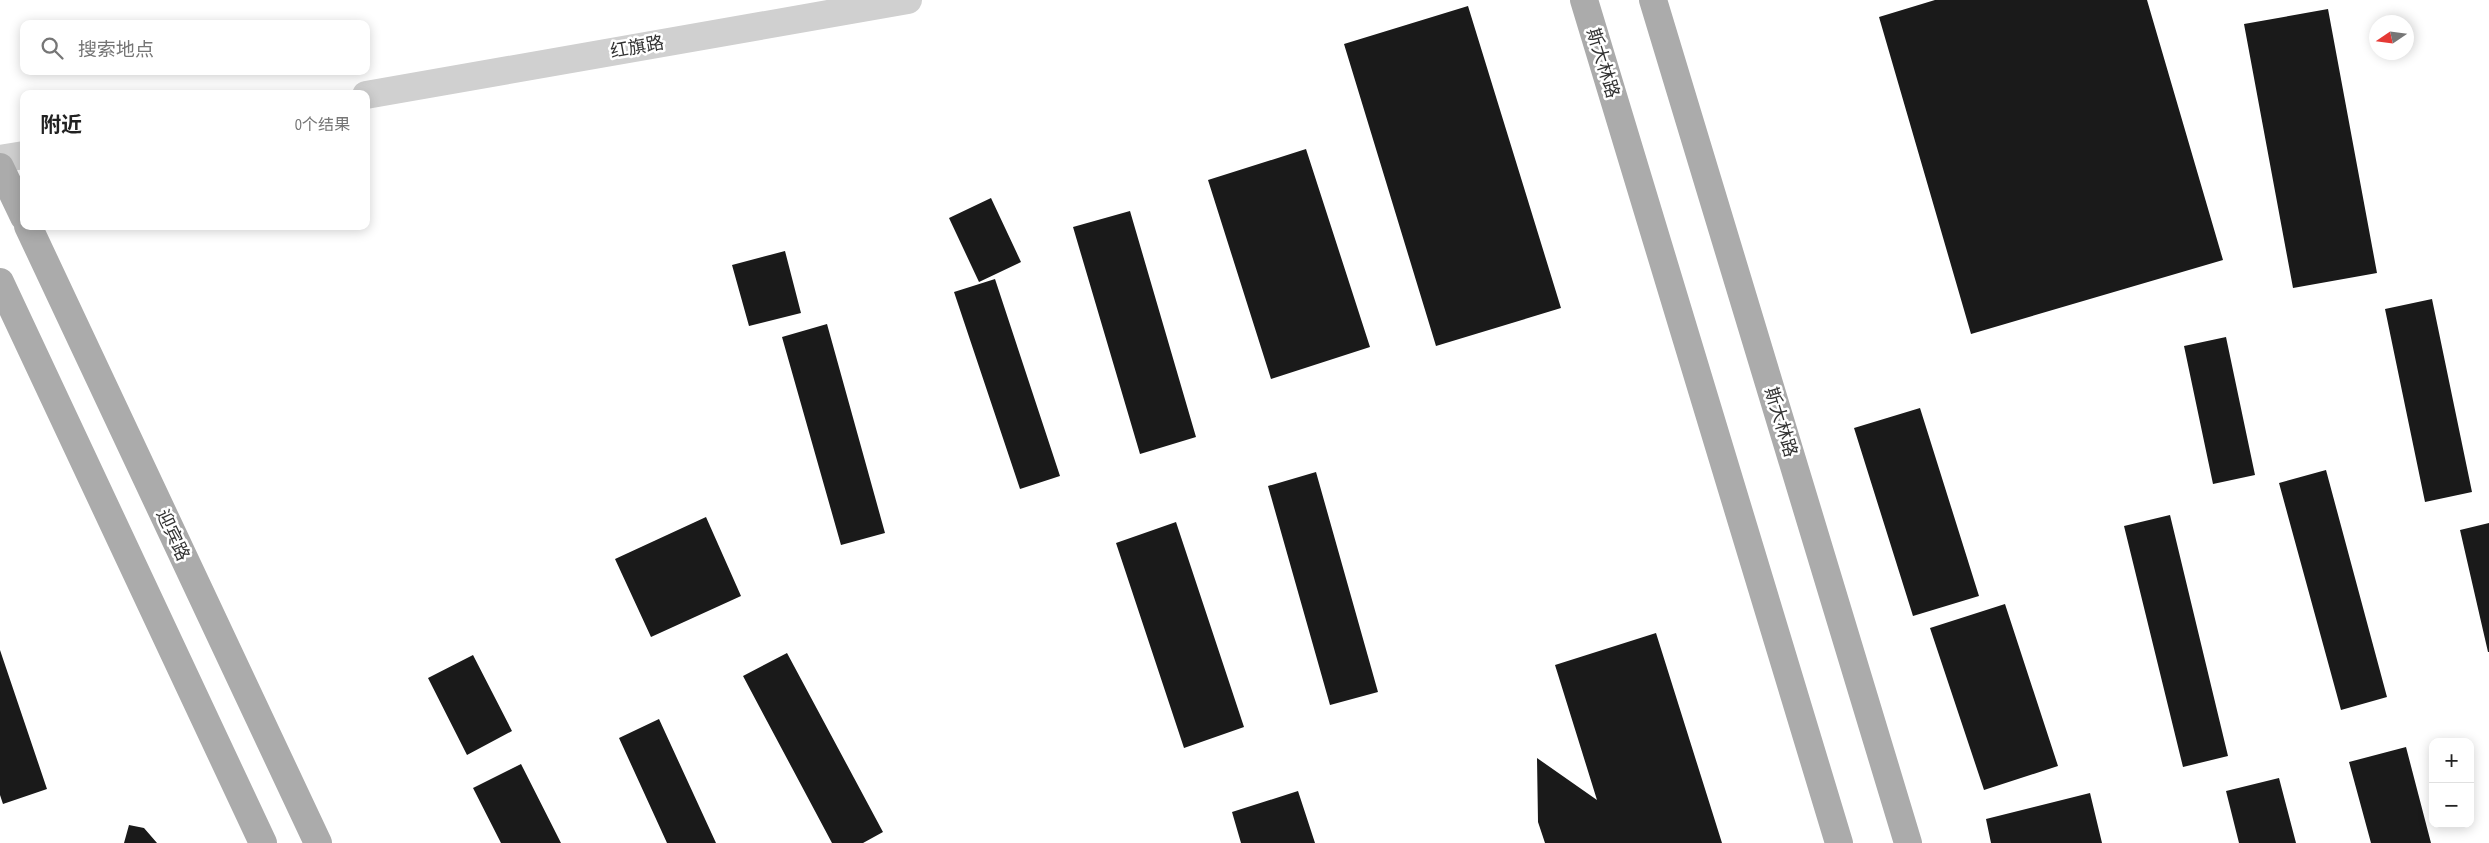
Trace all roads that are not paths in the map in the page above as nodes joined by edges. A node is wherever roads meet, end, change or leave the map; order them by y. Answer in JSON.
{"nodes":[{"id":1,"x":908,"y":0,"type":"edge"},
{"id":2,"x":1584,"y":0,"type":"edge"},
{"id":3,"x":1653,"y":0,"type":"edge"},
{"id":4,"x":370,"y":94,"type":"edge"},
{"id":5,"x":20,"y":156,"type":"edge"},
{"id":6,"x":0,"y":159,"type":"edge"},
{"id":7,"x":0,"y":167,"type":"edge"},
{"id":8,"x":20,"y":209,"type":"edge"},
{"id":9,"x":30,"y":230,"type":"edge"},
{"id":10,"x":0,"y":282,"type":"edge"},
{"id":11,"x":263,"y":843,"type":"edge"},
{"id":12,"x":318,"y":843,"type":"edge"},
{"id":13,"x":1839,"y":843,"type":"edge"},
{"id":14,"x":1908,"y":843,"type":"edge"}],
"edges":[{"from":1,"to":4,"type":"street","name":"红旗路"},
{"from":2,"to":13,"type":"main road","name":"斯大林路"},
{"from":3,"to":14,"type":"main road","name":"斯大林路"},
{"from":5,"to":6,"type":"street"},
{"from":7,"to":8,"type":"main road"},
{"from":9,"to":12,"type":"main road","name":"迎宾路"},
{"from":10,"to":11,"type":"main road"}]}
